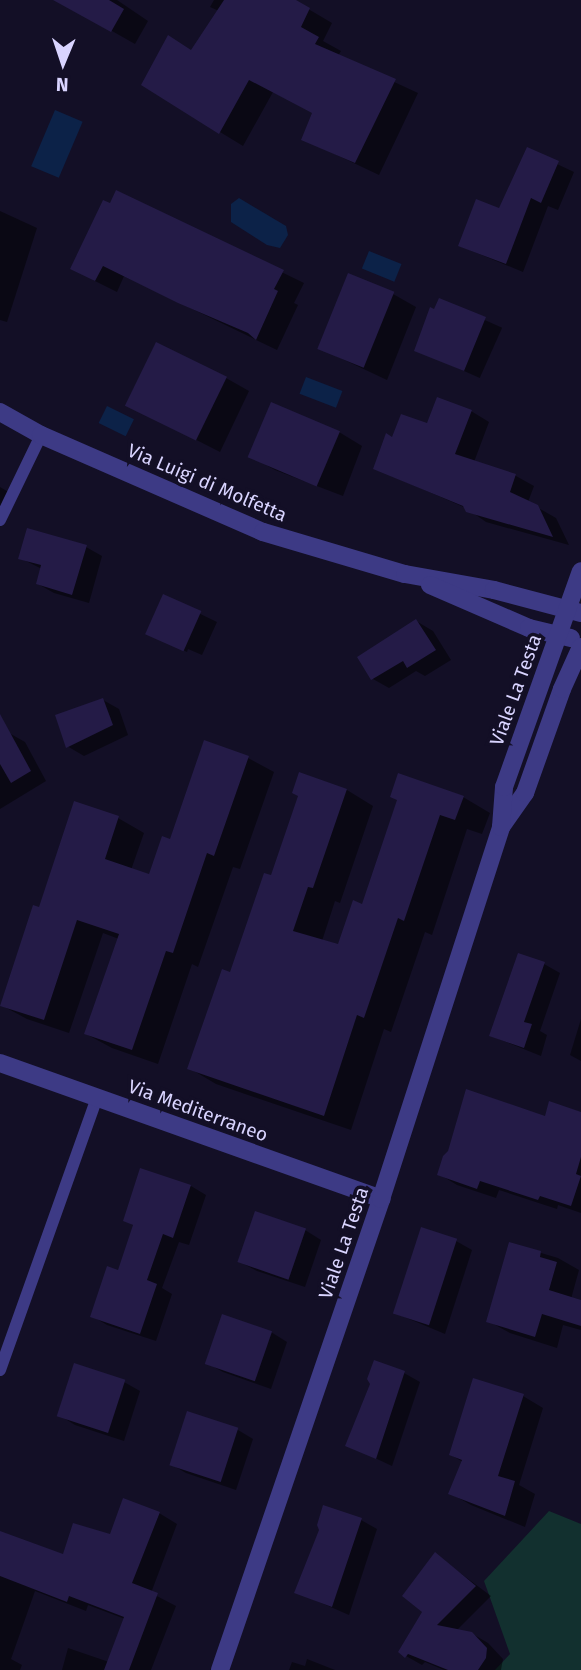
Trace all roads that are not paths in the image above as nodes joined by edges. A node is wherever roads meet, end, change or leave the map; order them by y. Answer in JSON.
{"nodes":[{"id":1,"x":0,"y":412,"type":"edge"},
{"id":2,"x":41,"y":435,"type":"junction"},
{"id":3,"x":0,"y":520,"type":"edge"},
{"id":4,"x":581,"y":571,"type":"edge"},
{"id":5,"x":405,"y":574,"type":"junction"},
{"id":6,"x":575,"y":612,"type":"edge"},
{"id":7,"x":559,"y":635,"type":"junction"},
{"id":8,"x":581,"y":640,"type":"edge"},
{"id":9,"x":581,"y":647,"type":"edge"},
{"id":10,"x":501,"y":827,"type":"junction"},
{"id":11,"x":0,"y":1063,"type":"edge"},
{"id":12,"x":97,"y":1098,"type":"junction"},
{"id":13,"x":381,"y":1199,"type":"junction"},
{"id":14,"x":0,"y":1370,"type":"edge"},
{"id":15,"x":220,"y":1670,"type":"edge"}],
"edges":[{"from":1,"to":2,"type":"street","name":"Via Luigi di Molfetta"},
{"from":2,"to":3,"type":"lane"},
{"from":2,"to":5,"type":"street","name":"Via Luigi di Molfetta"},
{"from":4,"to":6,"type":"street","name":"Viale La Testa"},
{"from":5,"to":6,"type":"street","name":"Via Luigi di Molfetta"},
{"from":5,"to":7,"type":"street","name":"Via Luigi di Molfetta"},
{"from":6,"to":7,"type":"street","name":"Viale La Testa"},
{"from":7,"to":8,"type":"street","name":"Via Luigi di Molfetta"},
{"from":7,"to":10,"type":"street","name":"Viale La Testa"},
{"from":9,"to":10,"type":"street","name":"Viale La Testa"},
{"from":10,"to":13,"type":"street","name":"Viale La Testa"},
{"from":11,"to":12,"type":"street","name":"Via Mediterraneo"},
{"from":12,"to":13,"type":"street","name":"Via Mediterraneo"},
{"from":12,"to":14,"type":"lane"},
{"from":13,"to":15,"type":"street","name":"Viale La Testa"}]}
